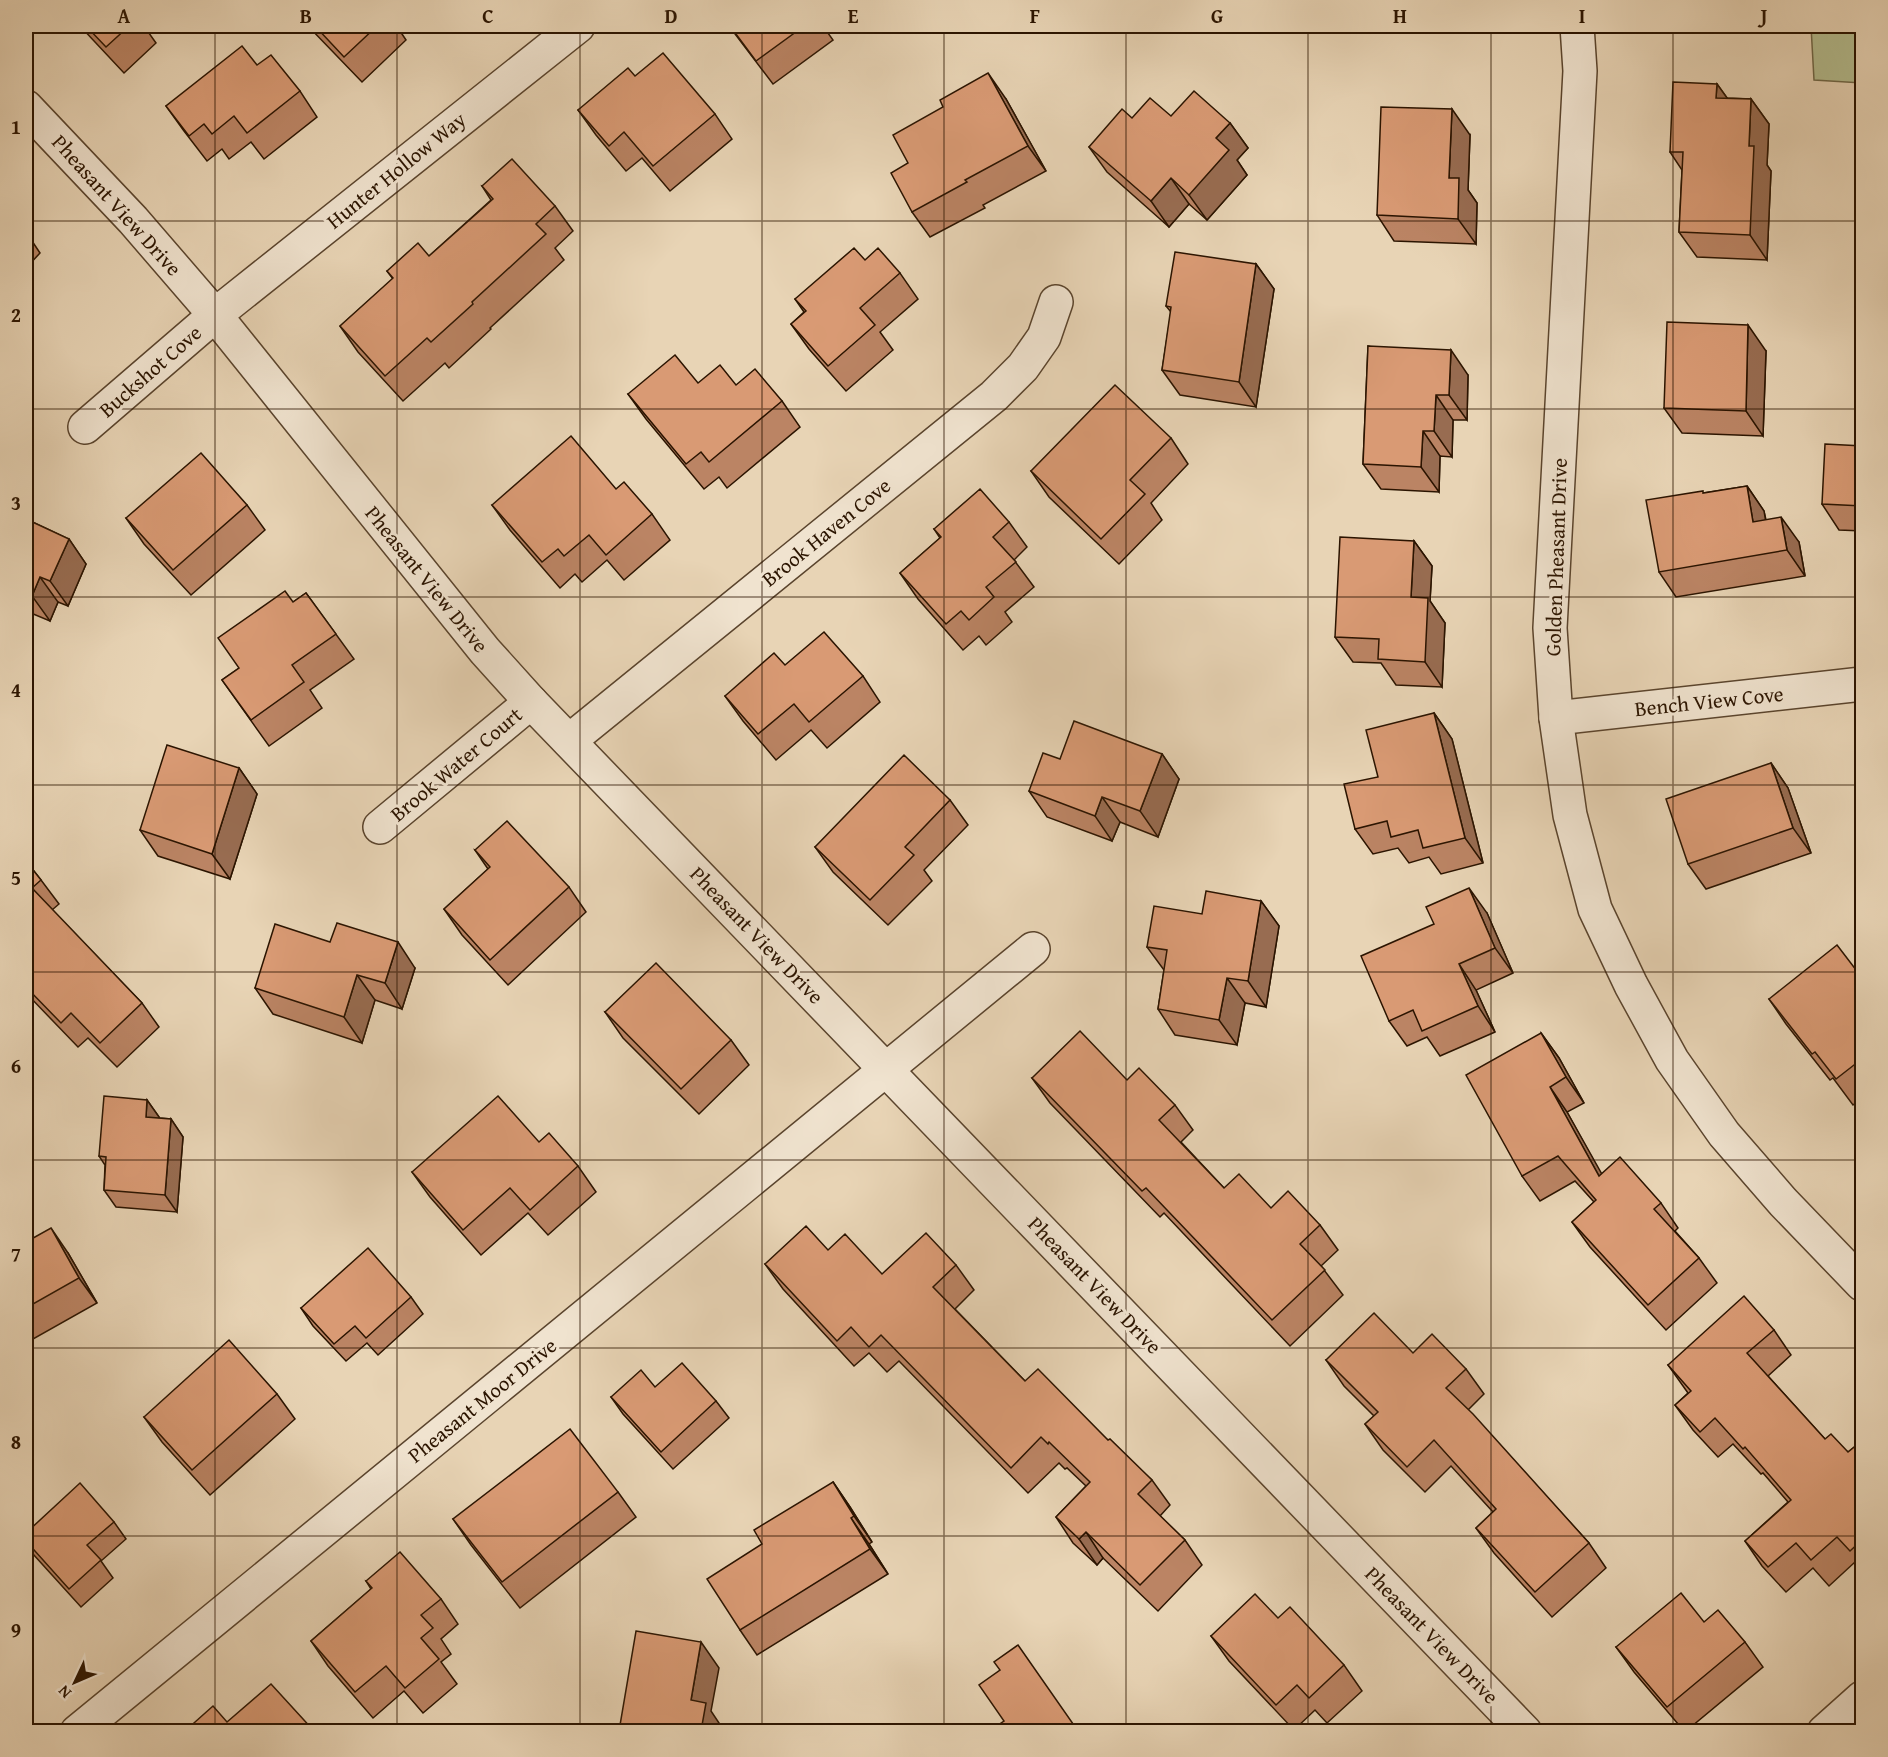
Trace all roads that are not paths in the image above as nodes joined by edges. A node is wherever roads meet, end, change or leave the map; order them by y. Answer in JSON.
{"nodes":[{"id":1,"x":578,"y":26,"type":"edge"},
{"id":2,"x":1577,"y":26,"type":"edge"},
{"id":3,"x":26,"y":106,"type":"edge"},
{"id":4,"x":1056,"y":302,"type":"dead end"},
{"id":5,"x":215,"y":315,"type":"junction"},
{"id":6,"x":84,"y":427,"type":"dead end"},
{"id":7,"x":1863,"y":684,"type":"edge"},
{"id":8,"x":531,"y":702,"type":"junction"},
{"id":9,"x":1556,"y":718,"type":"junction"},
{"id":10,"x":569,"y":741,"type":"junction"},
{"id":11,"x":380,"y":827,"type":"dead end"},
{"id":12,"x":1033,"y":949,"type":"dead end"},
{"id":13,"x":886,"y":1069,"type":"junction"},
{"id":14,"x":1863,"y":1284,"type":"edge"},
{"id":15,"x":1863,"y":1698,"type":"edge"},
{"id":16,"x":77,"y":1731,"type":"edge"},
{"id":17,"x":1525,"y":1731,"type":"edge"},
{"id":18,"x":1824,"y":1731,"type":"edge"}],
"edges":[{"from":1,"to":5,"type":"street","name":"Hunter Hollow Way"},
{"from":2,"to":9,"type":"street","name":"Golden Pheasant Drive"},
{"from":3,"to":5,"type":"street","name":"Pheasant View Drive"},
{"from":4,"to":10,"type":"street","name":"Brook Haven Cove"},
{"from":5,"to":6,"type":"street","name":"Buckshot Cove"},
{"from":5,"to":8,"type":"street","name":"Pheasant View Drive"},
{"from":7,"to":9,"type":"street","name":"Bench View Cove"},
{"from":8,"to":10,"type":"street","name":"Pheasant View Drive"},
{"from":8,"to":11,"type":"street","name":"Brook Water Court"},
{"from":9,"to":14,"type":"street","name":"Golden Pheasant Drive"},
{"from":10,"to":13,"type":"street","name":"Pheasant View Drive"},
{"from":12,"to":13,"type":"street","name":"Pheasant Moor Drive"},
{"from":13,"to":16,"type":"street","name":"Pheasant Moor Drive"},
{"from":13,"to":17,"type":"street","name":"Pheasant View Drive"},
{"from":15,"to":18,"type":"street"}]}
